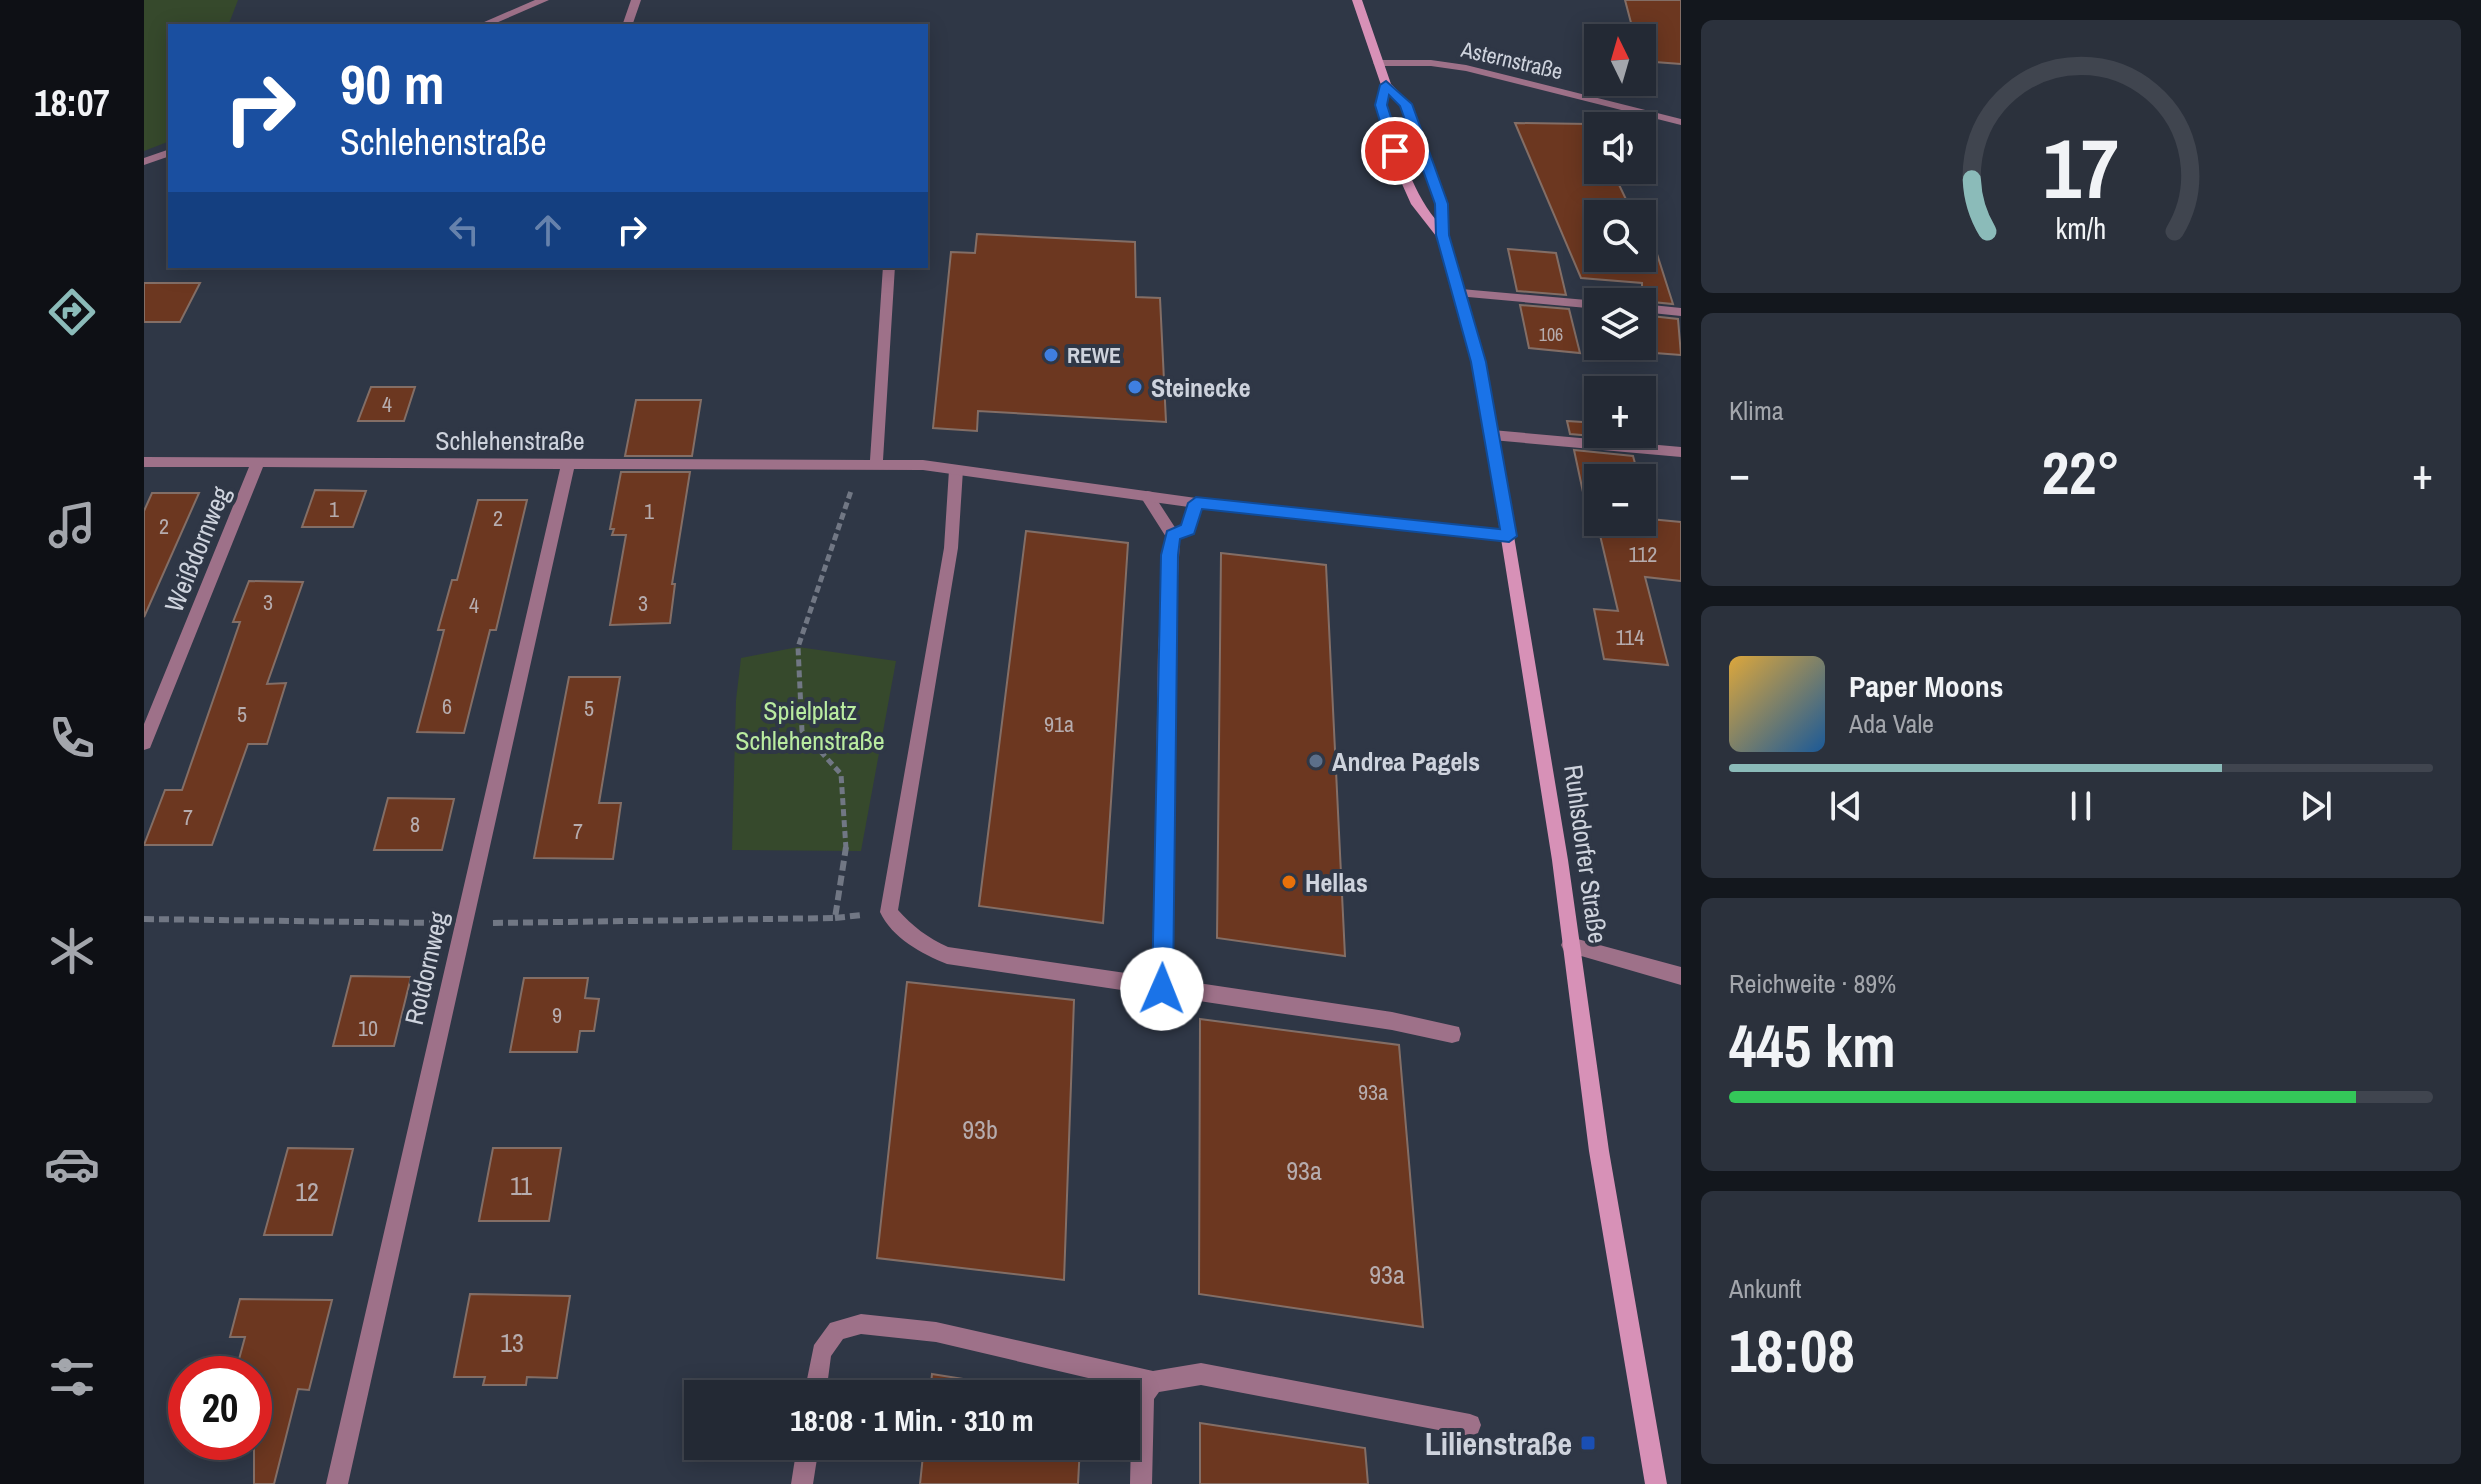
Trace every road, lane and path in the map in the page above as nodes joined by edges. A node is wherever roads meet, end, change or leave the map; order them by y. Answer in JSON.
{"nodes":[{"id":1,"x":544,"y":0,"type":"edge"},
{"id":2,"x":636,"y":0,"type":"edge"},
{"id":3,"x":1357,"y":0,"type":"edge"},
{"id":4,"x":485,"y":24,"type":"edge"},
{"id":5,"x":628,"y":24,"type":"edge"},
{"id":6,"x":1378,"y":63,"type":"junction"},
{"id":7,"x":1386,"y":85,"type":"junction"},
{"id":8,"x":1681,"y":122,"type":"edge"},
{"id":9,"x":168,"y":153,"type":"edge"},
{"id":10,"x":144,"y":162,"type":"edge"},
{"id":11,"x":1442,"y":235,"type":"junction"},
{"id":12,"x":889,"y":268,"type":"edge"},
{"id":13,"x":1461,"y":293,"type":"junction"},
{"id":14,"x":1584,"y":304,"type":"edge"},
{"id":15,"x":1656,"y":309,"type":"edge"},
{"id":16,"x":1681,"y":312,"type":"edge"},
{"id":17,"x":1492,"y":435,"type":"junction"},
{"id":18,"x":1681,"y":452,"type":"edge"},
{"id":19,"x":144,"y":462,"type":"edge"},
{"id":20,"x":258,"y":463,"type":"junction"},
{"id":21,"x":568,"y":464,"type":"junction"},
{"id":22,"x":860,"y":465,"type":"junction"},
{"id":23,"x":876,"y":465,"type":"junction"},
{"id":24,"x":956,"y":470,"type":"junction"},
{"id":25,"x":1147,"y":496,"type":"junction"},
{"id":26,"x":1196,"y":503,"type":"junction"},
{"id":27,"x":1173,"y":536,"type":"junction"},
{"id":28,"x":1509,"y":536,"type":"junction"},
{"id":29,"x":144,"y":743,"type":"edge"},
{"id":30,"x":144,"y":919,"type":"edge"},
{"id":31,"x":463,"y":923,"type":"junction"},
{"id":32,"x":1570,"y":945,"type":"junction"},
{"id":33,"x":1681,"y":976,"type":"edge"},
{"id":34,"x":1162,"y":989,"type":"junction"},
{"id":35,"x":1452,"y":1034,"type":"dead end"},
{"id":36,"x":817,"y":1380,"type":"edge"},
{"id":37,"x":1153,"y":1382,"type":"junction"},
{"id":38,"x":1470,"y":1425,"type":"dead end"},
{"id":39,"x":806,"y":1460,"type":"edge"},
{"id":40,"x":337,"y":1484,"type":"edge"},
{"id":41,"x":802,"y":1484,"type":"edge"},
{"id":42,"x":1141,"y":1484,"type":"edge"},
{"id":43,"x":1656,"y":1484,"type":"edge"}],
"edges":[{"from":1,"to":4,"type":"street"},
{"from":2,"to":5,"type":"street"},
{"from":3,"to":6,"type":"main road","name":"Ruhlsdorfer Straße"},
{"from":6,"to":7,"type":"main road","name":"Ruhlsdorfer Straße"},
{"from":6,"to":8,"type":"street","name":"Asternstraße"},
{"from":7,"to":11,"type":"main road","name":"Ruhlsdorfer Straße"},
{"from":7,"to":11,"type":"main road","name":"Ruhlsdorfer Straße"},
{"from":9,"to":10,"type":"street"},
{"from":11,"to":13,"type":"main road","name":"Ruhlsdorfer Straße"},
{"from":12,"to":23,"type":"street"},
{"from":13,"to":14,"type":"street"},
{"from":13,"to":17,"type":"main road","name":"Ruhlsdorfer Straße"},
{"from":15,"to":16,"type":"street"},
{"from":17,"to":18,"type":"street"},
{"from":17,"to":28,"type":"main road","name":"Ruhlsdorfer Straße"},
{"from":19,"to":20,"type":"street","name":"Schlehenstraße"},
{"from":20,"to":21,"type":"street","name":"Schlehenstraße"},
{"from":20,"to":29,"type":"street","name":"Weißdornweg"},
{"from":21,"to":22,"type":"street","name":"Schlehenstraße"},
{"from":21,"to":31,"type":"street","name":"Rotdornweg"},
{"from":22,"to":23,"type":"street","name":"Schlehenstraße"},
{"from":22,"to":31,"type":"path"},
{"from":23,"to":24,"type":"street","name":"Schlehenstraße"},
{"from":24,"to":25,"type":"street","name":"Schlehenstraße"},
{"from":24,"to":34,"type":"street"},
{"from":25,"to":26,"type":"street","name":"Schlehenstraße"},
{"from":25,"to":27,"type":"street"},
{"from":26,"to":27,"type":"street"},
{"from":26,"to":28,"type":"street","name":"Schlehenstraße"},
{"from":27,"to":34,"type":"street"},
{"from":28,"to":32,"type":"main road","name":"Ruhlsdorfer Straße"},
{"from":30,"to":31,"type":"path"},
{"from":31,"to":40,"type":"street","name":"Rotdornweg"},
{"from":32,"to":33,"type":"street"},
{"from":32,"to":43,"type":"main road","name":"Ruhlsdorfer Straße"},
{"from":34,"to":35,"type":"street"},
{"from":36,"to":37,"type":"street"},
{"from":37,"to":38,"type":"street"},
{"from":37,"to":42,"type":"street"},
{"from":39,"to":41,"type":"street"}]}
